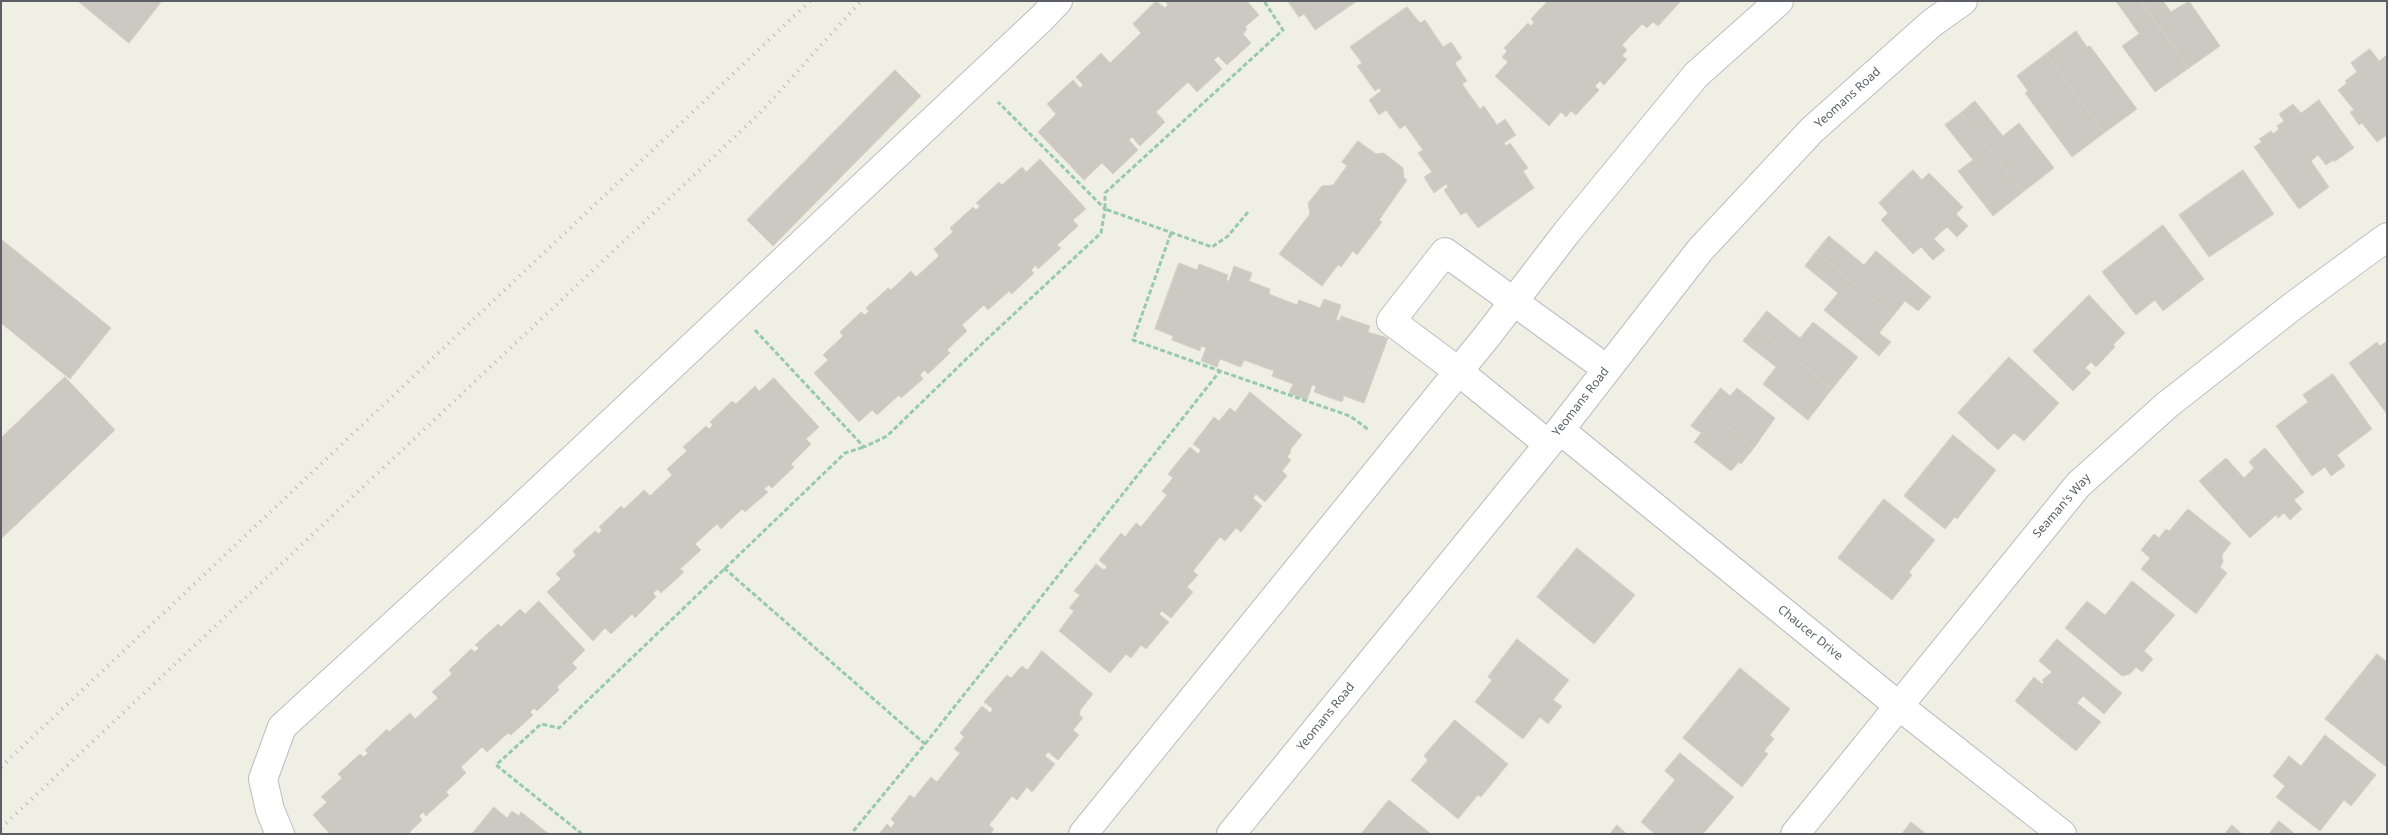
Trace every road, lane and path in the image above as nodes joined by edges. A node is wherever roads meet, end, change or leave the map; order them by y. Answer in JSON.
{"nodes":[{"id":1,"x":1058,"y":1,"type":"edge"},
{"id":2,"x":1264,"y":1,"type":"edge"},
{"id":3,"x":1780,"y":1,"type":"edge"},
{"id":4,"x":1963,"y":1,"type":"edge"},
{"id":5,"x":976,"y":80,"type":"junction"},
{"id":6,"x":1105,"y":209,"type":"junction"},
{"id":7,"x":1248,"y":212,"type":"dead end"},
{"id":8,"x":1171,"y":233,"type":"junction"},
{"id":9,"x":2387,"y":237,"type":"edge"},
{"id":10,"x":1513,"y":302,"type":"junction"},
{"id":11,"x":734,"y":307,"type":"junction"},
{"id":12,"x":1607,"y":369,"type":"junction"},
{"id":13,"x":1220,"y":371,"type":"junction"},
{"id":14,"x":1458,"y":371,"type":"junction"},
{"id":15,"x":1554,"y":437,"type":"junction"},
{"id":16,"x":864,"y":447,"type":"junction"},
{"id":17,"x":1395,"y":448,"type":"junction"},
{"id":18,"x":724,"y":568,"type":"junction"},
{"id":19,"x":1899,"y":706,"type":"junction"},
{"id":20,"x":925,"y":744,"type":"junction"},
{"id":21,"x":275,"y":822,"type":"edge"},
{"id":22,"x":582,"y":834,"type":"edge"},
{"id":23,"x":852,"y":834,"type":"edge"},
{"id":24,"x":1083,"y":834,"type":"edge"},
{"id":25,"x":1231,"y":834,"type":"edge"},
{"id":26,"x":1795,"y":834,"type":"edge"},
{"id":27,"x":2062,"y":834,"type":"edge"}],
"edges":[{"from":1,"to":5,"type":"street"},
{"from":2,"to":6,"type":"path"},
{"from":3,"to":10,"type":"street"},
{"from":4,"to":12,"type":"street","name":"Yeomans Road"},
{"from":5,"to":6,"type":"path"},
{"from":5,"to":11,"type":"street"},
{"from":6,"to":8,"type":"path"},
{"from":6,"to":16,"type":"path"},
{"from":7,"to":8,"type":"path"},
{"from":8,"to":13,"type":"path"},
{"from":9,"to":19,"type":"street","name":"Seaman's Way"},
{"from":10,"to":12,"type":"street"},
{"from":10,"to":14,"type":"street"},
{"from":10,"to":14,"type":"street","name":"Chaucer Drive"},
{"from":11,"to":16,"type":"path"},
{"from":11,"to":21,"type":"street"},
{"from":12,"to":15,"type":"street","name":"Yeomans Road"},
{"from":13,"to":17,"type":"path"},
{"from":13,"to":20,"type":"path"},
{"from":14,"to":15,"type":"street","name":"Chaucer Drive"},
{"from":14,"to":17,"type":"street"},
{"from":15,"to":19,"type":"street","name":"Chaucer Drive"},
{"from":15,"to":25,"type":"street","name":"Yeomans Road"},
{"from":16,"to":18,"type":"path"},
{"from":17,"to":24,"type":"street"},
{"from":18,"to":20,"type":"path"},
{"from":18,"to":22,"type":"path"},
{"from":19,"to":26,"type":"street","name":"Seaman's Way"},
{"from":19,"to":27,"type":"street","name":"Chaucer Drive"},
{"from":20,"to":23,"type":"path"}]}
